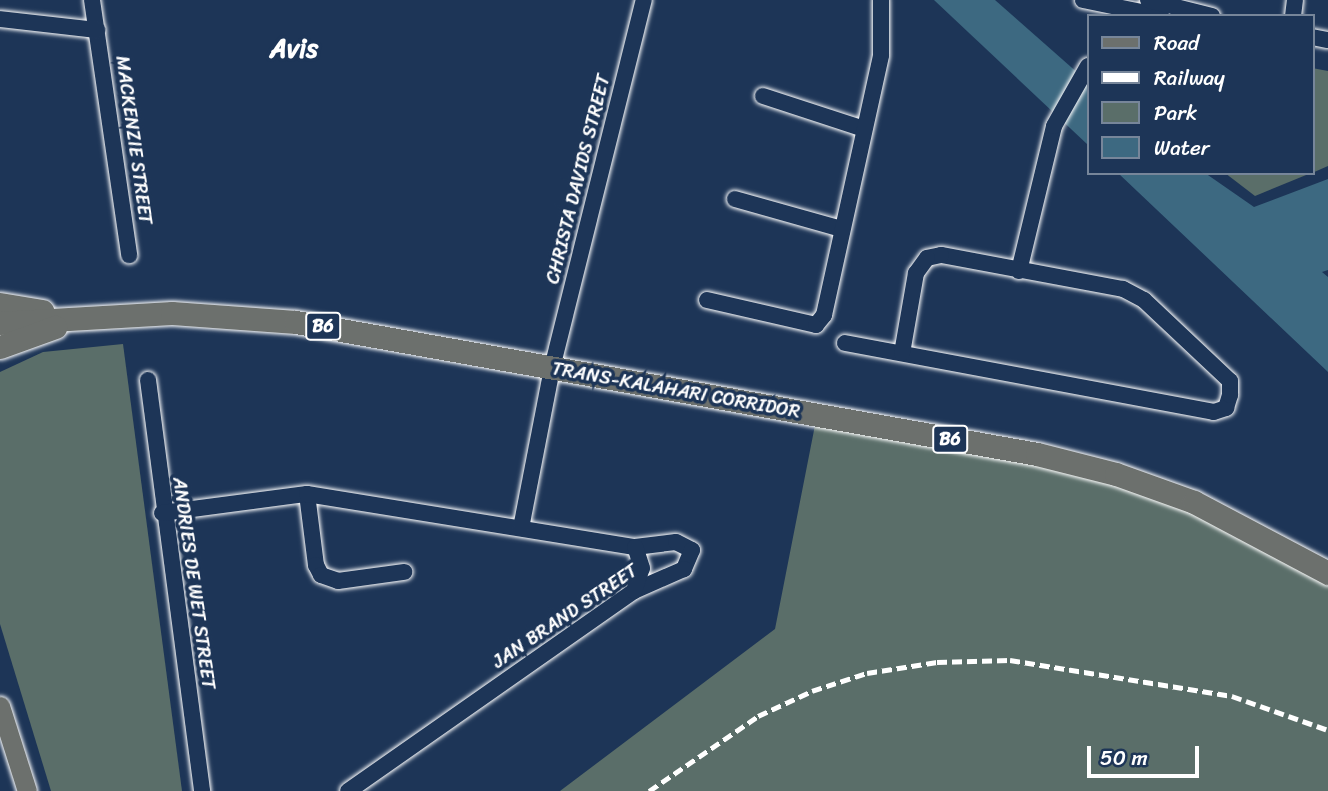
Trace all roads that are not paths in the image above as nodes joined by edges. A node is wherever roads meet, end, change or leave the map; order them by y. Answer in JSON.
{"nodes":[{"id":1,"x":92,"y":0,"type":"edge"},
{"id":2,"x":644,"y":0,"type":"edge"},
{"id":3,"x":881,"y":0,"type":"edge"},
{"id":4,"x":1083,"y":0,"type":"edge"},
{"id":5,"x":1149,"y":0,"type":"edge"},
{"id":6,"x":1107,"y":7,"type":"edge"},
{"id":7,"x":1149,"y":14,"type":"edge"},
{"id":8,"x":1204,"y":14,"type":"edge"},
{"id":9,"x":0,"y":19,"type":"edge"},
{"id":10,"x":97,"y":30,"type":"junction"},
{"id":11,"x":1086,"y":70,"type":"edge"},
{"id":12,"x":763,"y":96,"type":"dead end"},
{"id":13,"x":864,"y":129,"type":"junction"},
{"id":14,"x":735,"y":199,"type":"dead end"},
{"id":15,"x":842,"y":229,"type":"junction"},
{"id":16,"x":129,"y":255,"type":"dead end"},
{"id":17,"x":1019,"y":271,"type":"junction"},
{"id":18,"x":706,"y":300,"type":"dead end"},
{"id":19,"x":0,"y":304,"type":"edge"},
{"id":20,"x":91,"y":316,"type":"junction"},
{"id":21,"x":0,"y":323,"type":"edge"},
{"id":22,"x":845,"y":343,"type":"dead end"},
{"id":23,"x":0,"y":347,"type":"edge"},
{"id":24,"x":902,"y":354,"type":"junction"},
{"id":25,"x":552,"y":368,"type":"junction"},
{"id":26,"x":148,"y":380,"type":"dead end"},
{"id":27,"x":307,"y":494,"type":"junction"},
{"id":28,"x":162,"y":513,"type":"junction"},
{"id":29,"x":521,"y":528,"type":"junction"},
{"id":30,"x":635,"y":547,"type":"junction"},
{"id":31,"x":404,"y":572,"type":"dead end"},
{"id":32,"x":1328,"y":573,"type":"edge"},
{"id":33,"x":634,"y":591,"type":"junction"},
{"id":34,"x":0,"y":706,"type":"edge"},
{"id":35,"x":0,"y":742,"type":"edge"},
{"id":36,"x":18,"y":791,"type":"edge"},
{"id":37,"x":27,"y":791,"type":"edge"},
{"id":38,"x":202,"y":791,"type":"edge"},
{"id":39,"x":348,"y":791,"type":"edge"}],
"edges":[{"from":1,"to":10,"type":"street","name":"MACKENZIE STREET"},
{"from":2,"to":25,"type":"street","name":"CHRISTA DAVIDS STREET"},
{"from":3,"to":13,"type":"street"},
{"from":4,"to":6,"type":"street"},
{"from":5,"to":8,"type":"street"},
{"from":6,"to":7,"type":"street"},
{"from":9,"to":10,"type":"street"},
{"from":10,"to":16,"type":"street","name":"MACKENZIE STREET"},
{"from":11,"to":17,"type":"street"},
{"from":12,"to":13,"type":"street"},
{"from":13,"to":15,"type":"street"},
{"from":14,"to":15,"type":"street"},
{"from":15,"to":18,"type":"street"},
{"from":17,"to":24,"type":"street"},
{"from":17,"to":24,"type":"street"},
{"from":19,"to":20,"type":"highway","number":"B6"},
{"from":20,"to":21,"type":"highway","name":"TRANS-KALAHARI CORRIDOR","number":"B6"},
{"from":20,"to":23,"type":"highway"},
{"from":20,"to":25,"type":"highway","name":"TRANS-KALAHARI CORRIDOR","number":"B6"},
{"from":22,"to":24,"type":"street"},
{"from":25,"to":29,"type":"street"},
{"from":25,"to":32,"type":"highway","name":"TRANS-KALAHARI CORRIDOR","number":"B6"},
{"from":26,"to":28,"type":"street","name":"ANDRIES DE WET STREET"},
{"from":27,"to":28,"type":"street","name":"JAN BRAND STREET"},
{"from":27,"to":29,"type":"street","name":"JAN BRAND STREET"},
{"from":27,"to":31,"type":"street"},
{"from":28,"to":38,"type":"street","name":"ANDRIES DE WET STREET"},
{"from":29,"to":30,"type":"street","name":"JAN BRAND STREET"},
{"from":30,"to":33,"type":"street"},
{"from":30,"to":33,"type":"street","name":"JAN BRAND STREET"},
{"from":33,"to":39,"type":"street","name":"JAN BRAND STREET"},
{"from":34,"to":37,"type":"main road"},
{"from":35,"to":36,"type":"main road"}]}
